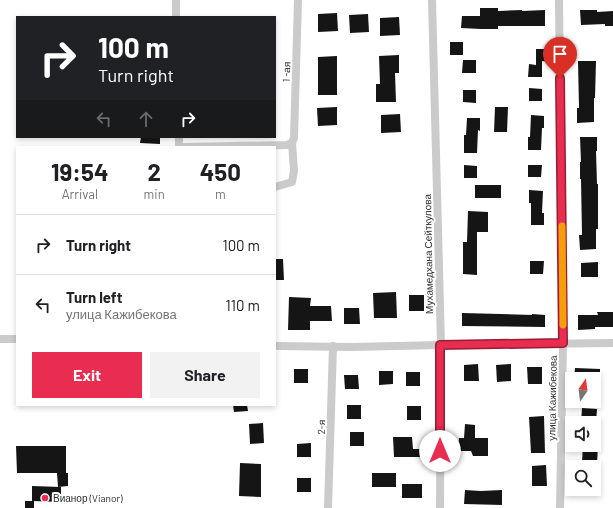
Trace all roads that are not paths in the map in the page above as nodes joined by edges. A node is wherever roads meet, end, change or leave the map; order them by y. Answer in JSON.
{"nodes":[{"id":1,"x":176,"y":0,"type":"edge"},
{"id":2,"x":298,"y":0,"type":"edge"},
{"id":3,"x":432,"y":0,"type":"edge"},
{"id":4,"x":559,"y":0,"type":"edge"},
{"id":5,"x":176,"y":16,"type":"edge"},
{"id":6,"x":292,"y":143,"type":"junction"},
{"id":7,"x":234,"y":146,"type":"edge"},
{"id":8,"x":276,"y":187,"type":"edge"},
{"id":9,"x":0,"y":339,"type":"edge"},
{"id":10,"x":16,"y":339,"type":"edge"},
{"id":11,"x":563,"y":343,"type":"junction"},
{"id":12,"x":613,"y":343,"type":"edge"},
{"id":13,"x":440,"y":345,"type":"junction"},
{"id":14,"x":276,"y":346,"type":"edge"},
{"id":15,"x":333,"y":346,"type":"junction"},
{"id":16,"x":328,"y":508,"type":"edge"},
{"id":17,"x":440,"y":508,"type":"edge"},
{"id":18,"x":560,"y":508,"type":"edge"}],
"edges":[{"from":1,"to":5,"type":"street"},
{"from":2,"to":6,"type":"street","name":"1 -ая"},
{"from":3,"to":13,"type":"street","name":"Мухамедхана Сейткулова"},
{"from":4,"to":11,"type":"street","name":"улица Кажибекова"},
{"from":6,"to":7,"type":"street"},
{"from":6,"to":8,"type":"street","name":"1 -ая"},
{"from":9,"to":10,"type":"street"},
{"from":11,"to":12,"type":"street"},
{"from":11,"to":13,"type":"street"},
{"from":11,"to":18,"type":"street","name":"улица Кажибекова"},
{"from":13,"to":15,"type":"street"},
{"from":13,"to":17,"type":"street","name":"Мухамедхана Сейткулова"},
{"from":14,"to":15,"type":"street"},
{"from":15,"to":16,"type":"street","name":"2-я"}]}
